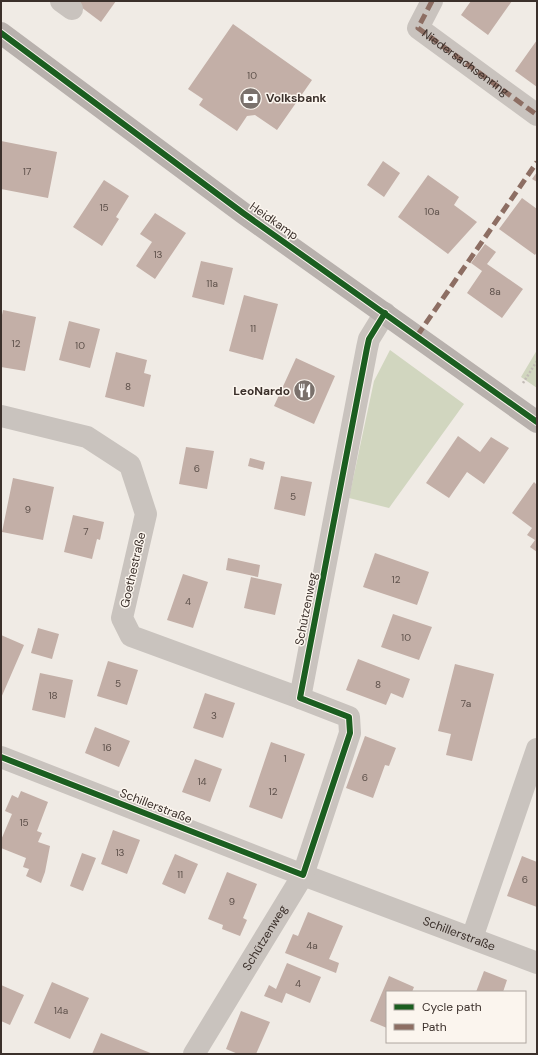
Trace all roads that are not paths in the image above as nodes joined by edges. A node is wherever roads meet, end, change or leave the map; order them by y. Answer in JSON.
{"nodes":[{"id":1,"x":432,"y":1,"type":"edge"},
{"id":2,"x":1,"y":33,"type":"edge"},
{"id":3,"x":537,"y":115,"type":"edge"},
{"id":4,"x":385,"y":313,"type":"junction"},
{"id":5,"x":1,"y":416,"type":"edge"},
{"id":6,"x":537,"y":422,"type":"edge"},
{"id":7,"x":300,"y":698,"type":"junction"},
{"id":8,"x":537,"y":749,"type":"edge"},
{"id":9,"x":1,"y":757,"type":"edge"},
{"id":10,"x":303,"y":875,"type":"junction"},
{"id":11,"x":472,"y":938,"type":"junction"},
{"id":12,"x":537,"y":963,"type":"edge"},
{"id":13,"x":194,"y":1054,"type":"edge"}],
"edges":[{"from":1,"to":3,"type":"street","name":"Niedersachsenring"},
{"from":2,"to":4,"type":"main road","name":"Heidkamp"},
{"from":4,"to":6,"type":"main road","name":"Heidkamp"},
{"from":4,"to":7,"type":"street","name":"Schützenweg"},
{"from":5,"to":7,"type":"street","name":"Goethestraße"},
{"from":7,"to":10,"type":"street","name":"Schützenweg"},
{"from":8,"to":11,"type":"street"},
{"from":9,"to":10,"type":"street","name":"Schillerstraße"},
{"from":10,"to":11,"type":"street","name":"Schillerstraße"},
{"from":10,"to":13,"type":"street","name":"Schützenweg"},
{"from":11,"to":12,"type":"street","name":"Schillerstraße"}]}
